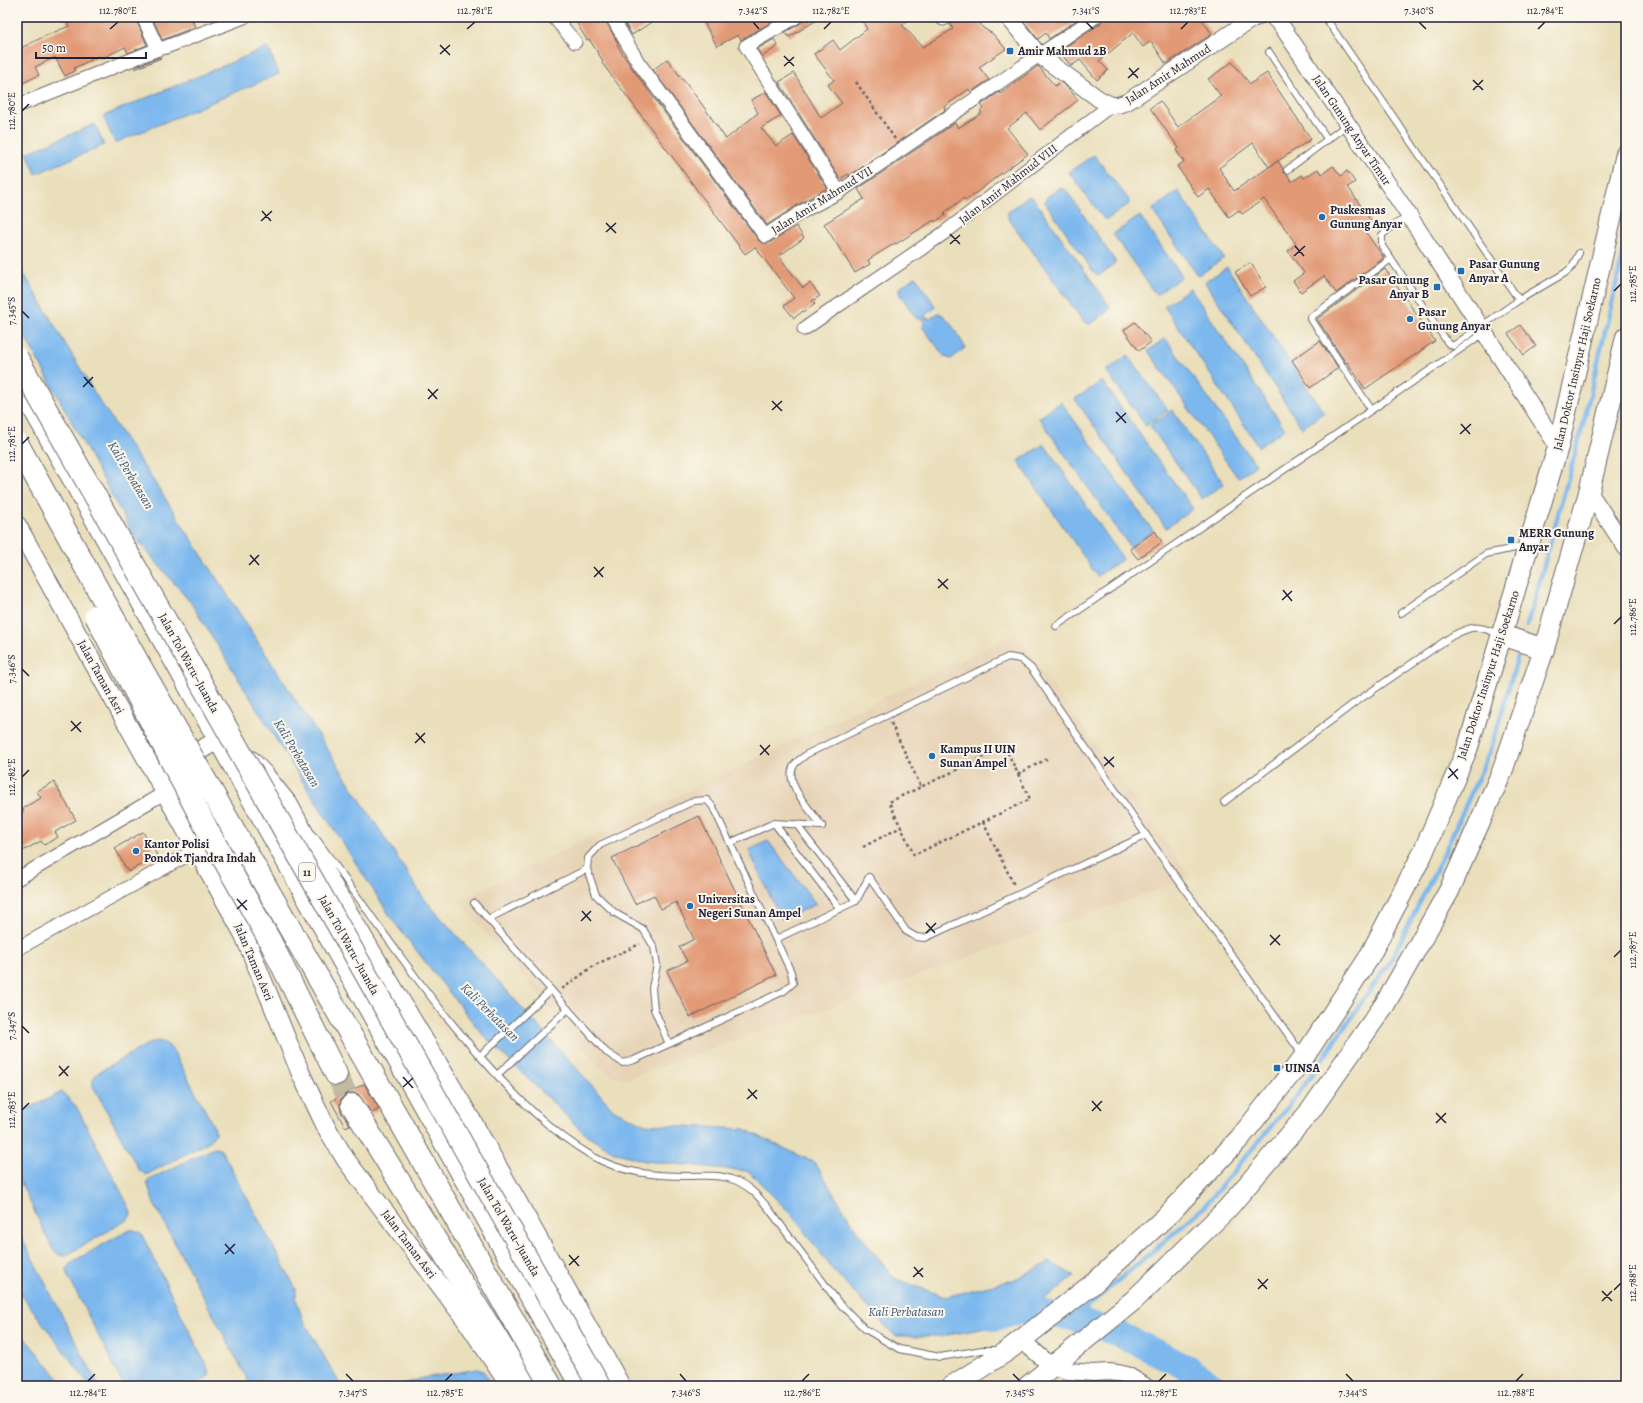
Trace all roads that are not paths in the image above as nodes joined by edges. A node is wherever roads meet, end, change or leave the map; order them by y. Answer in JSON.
{"nodes":[{"id":1,"x":143,"y":17,"type":"edge"},
{"id":2,"x":244,"y":17,"type":"edge"},
{"id":3,"x":554,"y":17,"type":"edge"},
{"id":4,"x":612,"y":17,"type":"edge"},
{"id":5,"x":796,"y":17,"type":"edge"},
{"id":6,"x":1008,"y":17,"type":"edge"},
{"id":7,"x":1095,"y":17,"type":"edge"},
{"id":8,"x":1258,"y":17,"type":"edge"},
{"id":9,"x":1273,"y":17,"type":"edge"},
{"id":10,"x":1327,"y":17,"type":"edge"},
{"id":11,"x":575,"y":42,"type":"dead end"},
{"id":12,"x":158,"y":49,"type":"junction"},
{"id":13,"x":1269,"y":52,"type":"dead end"},
{"id":14,"x":1039,"y":55,"type":"junction"},
{"id":15,"x":1111,"y":105,"type":"junction"},
{"id":16,"x":17,"y":106,"type":"edge"},
{"id":17,"x":1348,"y":124,"type":"junction"},
{"id":18,"x":1328,"y":140,"type":"junction"},
{"id":19,"x":1626,"y":154,"type":"edge"},
{"id":20,"x":1287,"y":170,"type":"dead end"},
{"id":21,"x":839,"y":192,"type":"junction"},
{"id":22,"x":1410,"y":217,"type":"junction"},
{"id":23,"x":1579,"y":253,"type":"dead end"},
{"id":24,"x":1391,"y":259,"type":"junction"},
{"id":25,"x":1520,"y":300,"type":"junction"},
{"id":26,"x":804,"y":328,"type":"dead end"},
{"id":27,"x":1482,"y":330,"type":"junction"},
{"id":28,"x":1626,"y":337,"type":"edge"},
{"id":29,"x":17,"y":358,"type":"edge"},
{"id":30,"x":17,"y":382,"type":"edge"},
{"id":31,"x":1371,"y":409,"type":"junction"},
{"id":32,"x":17,"y":443,"type":"edge"},
{"id":33,"x":1558,"y":447,"type":"junction"},
{"id":34,"x":1589,"y":492,"type":"junction"},
{"id":35,"x":50,"y":503,"type":"junction"},
{"id":36,"x":17,"y":525,"type":"edge"},
{"id":37,"x":1622,"y":530,"type":"edge"},
{"id":38,"x":1529,"y":545,"type":"junction"},
{"id":39,"x":1626,"y":548,"type":"edge"},
{"id":40,"x":1401,"y":613,"type":"dead end"},
{"id":41,"x":1056,"y":626,"type":"dead end"},
{"id":42,"x":1502,"y":635,"type":"junction"},
{"id":43,"x":1544,"y":649,"type":"junction"},
{"id":44,"x":218,"y":740,"type":"junction"},
{"id":45,"x":156,"y":775,"type":"junction"},
{"id":46,"x":166,"y":792,"type":"junction"},
{"id":47,"x":1224,"y":802,"type":"dead end"},
{"id":48,"x":289,"y":805,"type":"junction"},
{"id":49,"x":774,"y":823,"type":"junction"},
{"id":50,"x":796,"y":824,"type":"junction"},
{"id":51,"x":1146,"y":835,"type":"junction"},
{"id":52,"x":730,"y":843,"type":"junction"},
{"id":53,"x":198,"y":849,"type":"junction"},
{"id":54,"x":587,"y":869,"type":"junction"},
{"id":55,"x":17,"y":879,"type":"edge"},
{"id":56,"x":856,"y":901,"type":"junction"},
{"id":57,"x":474,"y":903,"type":"dead end"},
{"id":58,"x":840,"y":908,"type":"junction"},
{"id":59,"x":488,"y":919,"type":"junction"},
{"id":60,"x":776,"y":939,"type":"junction"},
{"id":61,"x":17,"y":949,"type":"edge"},
{"id":62,"x":553,"y":992,"type":"junction"},
{"id":63,"x":568,"y":1009,"type":"junction"},
{"id":64,"x":669,"y":1044,"type":"junction"},
{"id":65,"x":480,"y":1056,"type":"junction"},
{"id":66,"x":1304,"y":1057,"type":"junction"},
{"id":67,"x":336,"y":1074,"type":"tunnel mouth"},
{"id":68,"x":497,"y":1075,"type":"junction"},
{"id":69,"x":352,"y":1105,"type":"tunnel mouth"},
{"id":70,"x":1019,"y":1341,"type":"junction"},
{"id":71,"x":1058,"y":1363,"type":"junction"},
{"id":72,"x":510,"y":1386,"type":"edge"},
{"id":73,"x":526,"y":1386,"type":"edge"},
{"id":74,"x":551,"y":1386,"type":"edge"},
{"id":75,"x":579,"y":1386,"type":"edge"},
{"id":76,"x":599,"y":1386,"type":"edge"},
{"id":77,"x":621,"y":1386,"type":"edge"},
{"id":78,"x":952,"y":1386,"type":"edge"},
{"id":79,"x":1028,"y":1386,"type":"edge"},
{"id":80,"x":1145,"y":1386,"type":"edge"}],
"edges":[{"from":1,"to":12,"type":"street"},
{"from":2,"to":12,"type":"street"},
{"from":3,"to":11,"type":"street"},
{"from":4,"to":21,"type":"street","name":"Jalan Amir Mahmud VII"},
{"from":5,"to":21,"type":"street"},
{"from":6,"to":14,"type":"street","name":"Jalan Amir Mahmud"},
{"from":7,"to":14,"type":"street","name":"Jalan Amir Mahmud VII"},
{"from":8,"to":15,"type":"street","name":"Jalan Amir Mahmud"},
{"from":9,"to":17,"type":"street","name":"Jalan Gunung Anyar Timur"},
{"from":10,"to":25,"type":"lane"},
{"from":12,"to":16,"type":"street"},
{"from":13,"to":18,"type":"lane"},
{"from":14,"to":15,"type":"street","name":"Jalan Amir Mahmud"},
{"from":14,"to":21,"type":"street","name":"Jalan Amir Mahmud VII"},
{"from":15,"to":26,"type":"street","name":"Jalan Amir Mahmud VIII"},
{"from":17,"to":18,"type":"lane"},
{"from":17,"to":22,"type":"street","name":"Jalan Gunung Anyar Timur"},
{"from":18,"to":20,"type":"lane"},
{"from":19,"to":33,"type":"main road","name":"Jalan Doktor Insinyur Haji Soekarno"},
{"from":22,"to":24,"type":"lane"},
{"from":22,"to":27,"type":"street","name":"Jalan Gunung Anyar Timur"},
{"from":23,"to":25,"type":"lane"},
{"from":24,"to":27,"type":"lane"},
{"from":24,"to":31,"type":"lane"},
{"from":25,"to":27,"type":"lane"},
{"from":27,"to":31,"type":"lane"},
{"from":27,"to":33,"type":"street","name":"Jalan Gunung Anyar Timur"},
{"from":28,"to":34,"type":"main road"},
{"from":29,"to":76,"type":"highway","name":"Jalan Tol Waru–Juanda","number":"11","bridge":true},
{"from":30,"to":44,"type":"main road"},
{"from":31,"to":41,"type":"lane"},
{"from":32,"to":35,"type":"highway","bridge":true},
{"from":33,"to":38,"type":"main road","name":"Jalan Doktor Insinyur Haji Soekarno"},
{"from":34,"to":37,"type":"street"},
{"from":34,"to":43,"type":"main road"},
{"from":35,"to":67,"type":"highway","bridge":true},
{"from":35,"to":74,"type":"highway","bridge":true},
{"from":36,"to":45,"type":"main road","name":"Jalan Taman Asri"},
{"from":37,"to":39,"type":"street"},
{"from":38,"to":40,"type":"lane"},
{"from":38,"to":42,"type":"main road","name":"Jalan Doktor Insinyur Haji Soekarno"},
{"from":42,"to":43,"type":"main road"},
{"from":42,"to":47,"type":"lane"},
{"from":42,"to":66,"type":"main road","name":"Jalan Doktor Insinyur Haji Soekarno"},
{"from":43,"to":71,"type":"main road"},
{"from":44,"to":45,"type":"main road"},
{"from":44,"to":48,"type":"main road"},
{"from":44,"to":75,"type":"main road"},
{"from":45,"to":46,"type":"main road","name":"Jalan Taman Asri"},
{"from":46,"to":53,"type":"main road","name":"Jalan Taman Asri"},
{"from":46,"to":55,"type":"street"},
{"from":48,"to":65,"type":"lane"},
{"from":48,"to":77,"type":"main road"},
{"from":49,"to":50,"type":"lane"},
{"from":49,"to":52,"type":"lane"},
{"from":49,"to":58,"type":"lane"},
{"from":50,"to":51,"type":"lane"},
{"from":50,"to":56,"type":"lane"},
{"from":51,"to":56,"type":"lane"},
{"from":51,"to":66,"type":"lane"},
{"from":52,"to":54,"type":"lane"},
{"from":52,"to":60,"type":"lane"},
{"from":53,"to":61,"type":"street"},
{"from":53,"to":72,"type":"main road","name":"Jalan Taman Asri"},
{"from":54,"to":59,"type":"lane"},
{"from":54,"to":64,"type":"lane"},
{"from":56,"to":58,"type":"lane"},
{"from":57,"to":59,"type":"lane"},
{"from":58,"to":60,"type":"lane"},
{"from":59,"to":62,"type":"lane"},
{"from":60,"to":64,"type":"lane"},
{"from":62,"to":63,"type":"lane"},
{"from":62,"to":65,"type":"lane"},
{"from":63,"to":64,"type":"lane"},
{"from":63,"to":68,"type":"lane"},
{"from":65,"to":68,"type":"lane"},
{"from":66,"to":70,"type":"main road","name":"Jalan Doktor Insinyur Haji Soekarno"},
{"from":68,"to":70,"type":"lane"},
{"from":69,"to":73,"type":"highway"},
{"from":70,"to":71,"type":"street"},
{"from":70,"to":78,"type":"main road","name":"Jalan Doktor Insinyur Haji Soekarno"},
{"from":71,"to":79,"type":"main road"},
{"from":71,"to":80,"type":"street"}]}
